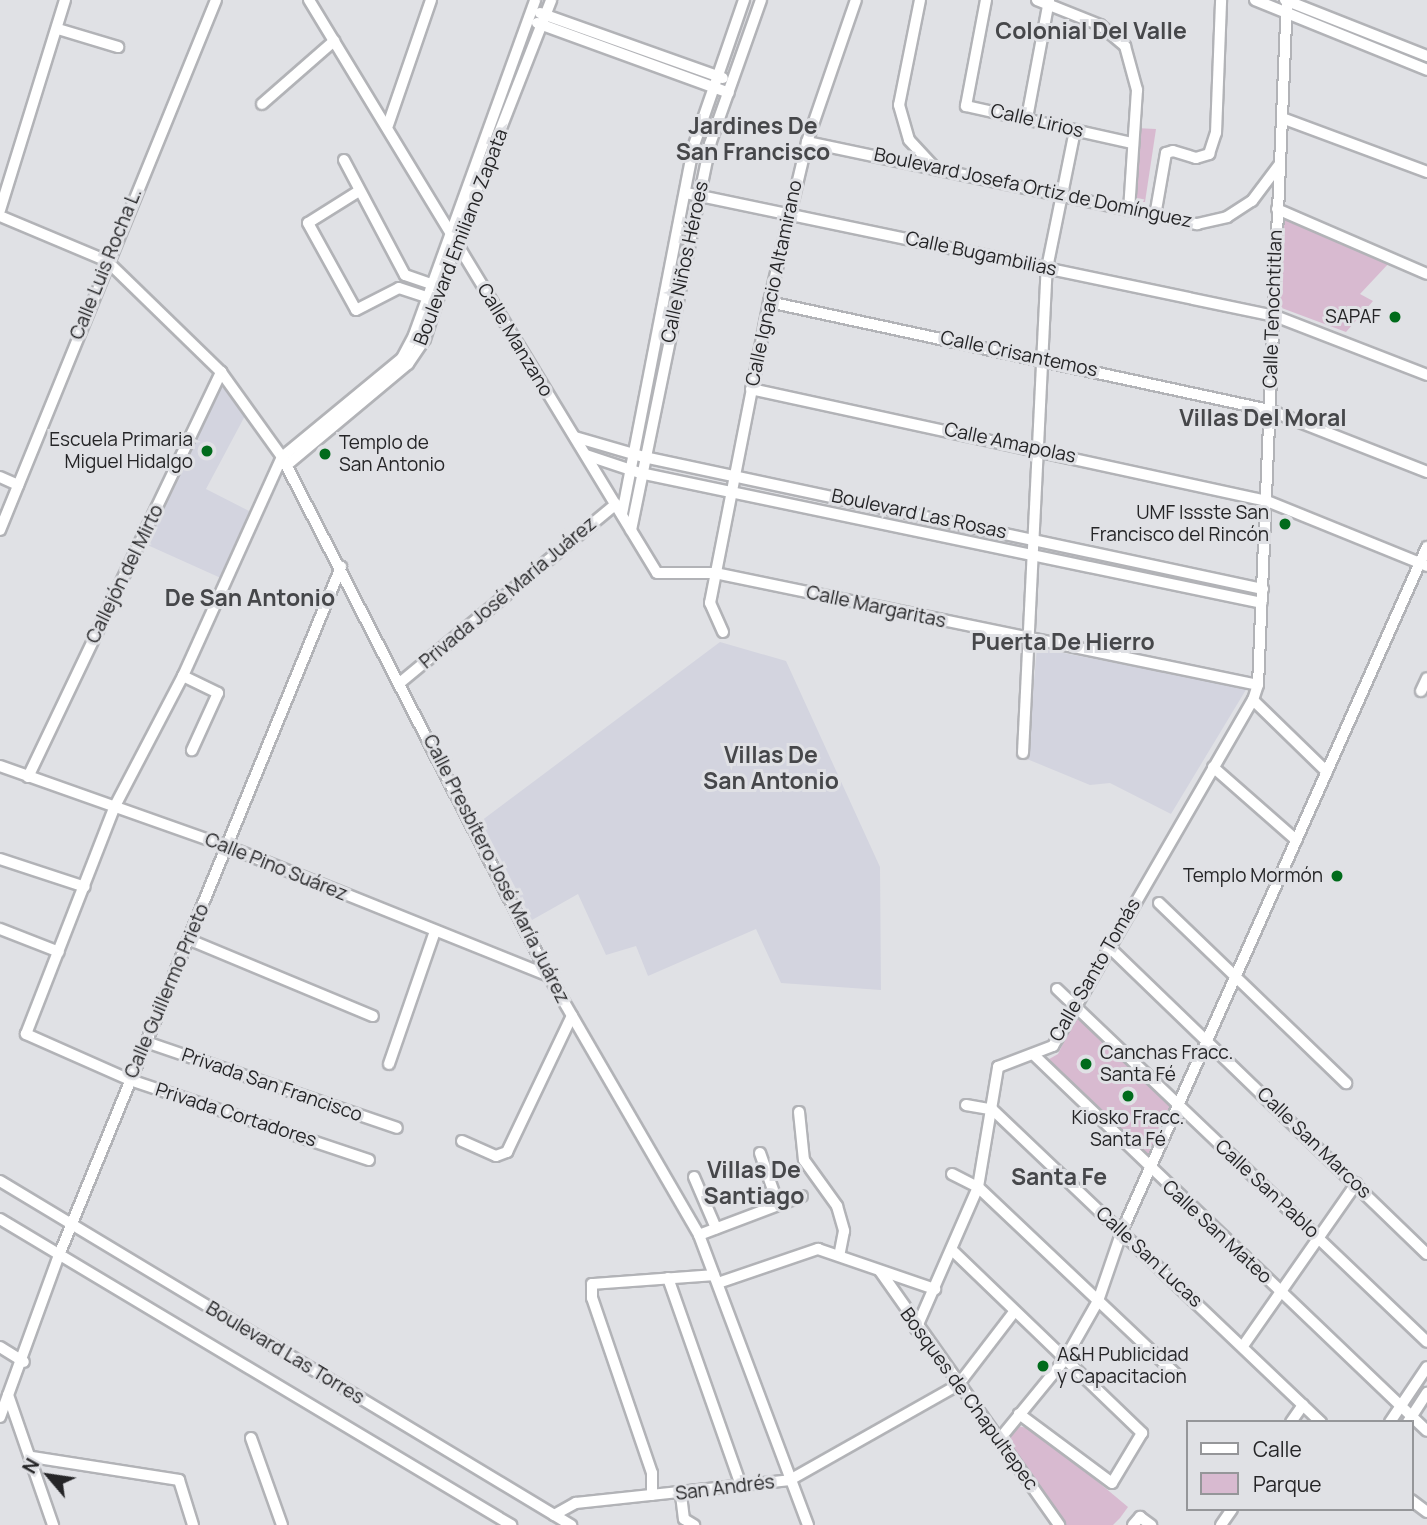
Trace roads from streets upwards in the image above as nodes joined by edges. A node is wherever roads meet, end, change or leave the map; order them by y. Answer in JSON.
{"nodes":[{"id":1,"x":65,"y":0,"type":"edge"},
{"id":2,"x":216,"y":0,"type":"edge"},
{"id":3,"x":309,"y":0,"type":"edge"},
{"id":4,"x":431,"y":0,"type":"edge"},
{"id":5,"x":551,"y":0,"type":"edge"},
{"id":6,"x":761,"y":0,"type":"edge"},
{"id":7,"x":856,"y":0,"type":"edge"},
{"id":8,"x":920,"y":0,"type":"edge"},
{"id":9,"x":986,"y":0,"type":"edge"},
{"id":10,"x":1221,"y":0,"type":"edge"},
{"id":11,"x":1255,"y":0,"type":"edge"},
{"id":12,"x":740,"y":1,"type":"edge"},
{"id":13,"x":1045,"y":1,"type":"edge"},
{"id":14,"x":1287,"y":3,"type":"edge"},
{"id":15,"x":531,"y":10,"type":"edge"},
{"id":16,"x":544,"y":20,"type":"junction"},
{"id":17,"x":58,"y":29,"type":"junction"},
{"id":18,"x":334,"y":41,"type":"junction"},
{"id":19,"x":118,"y":47,"type":"dead end"},
{"id":20,"x":1427,"y":56,"type":"edge"},
{"id":21,"x":1427,"y":70,"type":"edge"},
{"id":22,"x":717,"y":82,"type":"junction"},
{"id":23,"x":730,"y":87,"type":"junction"},
{"id":24,"x":262,"y":104,"type":"dead end"},
{"id":25,"x":1027,"y":118,"type":"junction"},
{"id":26,"x":1282,"y":118,"type":"junction"},
{"id":27,"x":388,"y":125,"type":"junction"},
{"id":28,"x":1075,"y":130,"type":"junction"},
{"id":29,"x":807,"y":142,"type":"junction"},
{"id":30,"x":1131,"y":143,"type":"junction"},
{"id":31,"x":344,"y":160,"type":"dead end"},
{"id":32,"x":1279,"y":165,"type":"junction"},
{"id":33,"x":933,"y":166,"type":"junction"},
{"id":34,"x":1427,"y":172,"type":"edge"},
{"id":35,"x":359,"y":191,"type":"junction"},
{"id":36,"x":686,"y":192,"type":"junction"},
{"id":37,"x":698,"y":195,"type":"junction"},
{"id":38,"x":1065,"y":195,"type":"junction"},
{"id":39,"x":1277,"y":209,"type":"junction"},
{"id":40,"x":0,"y":210,"type":"edge"},
{"id":41,"x":1129,"y":210,"type":"junction"},
{"id":42,"x":788,"y":213,"type":"junction"},
{"id":43,"x":0,"y":216,"type":"edge"},
{"id":44,"x":1154,"y":216,"type":"junction"},
{"id":45,"x":449,"y":232,"type":"junction"},
{"id":46,"x":456,"y":243,"type":"junction"},
{"id":47,"x":107,"y":261,"type":"junction"},
{"id":48,"x":1047,"y":268,"type":"junction"},
{"id":49,"x":1427,"y":274,"type":"edge"},
{"id":50,"x":405,"y":275,"type":"junction"},
{"id":51,"x":431,"y":284,"type":"junction"},
{"id":52,"x":399,"y":288,"type":"junction"},
{"id":53,"x":426,"y":297,"type":"junction"},
{"id":54,"x":769,"y":302,"type":"junction"},
{"id":55,"x":1275,"y":316,"type":"junction"},
{"id":56,"x":1041,"y":358,"type":"junction"},
{"id":57,"x":221,"y":372,"type":"junction"},
{"id":58,"x":1427,"y":375,"type":"edge"},
{"id":59,"x":751,"y":388,"type":"junction"},
{"id":60,"x":1269,"y":410,"type":"junction"},
{"id":61,"x":575,"y":437,"type":"junction"},
{"id":62,"x":1039,"y":449,"type":"junction"},
{"id":63,"x":632,"y":454,"type":"junction"},
{"id":64,"x":586,"y":456,"type":"junction"},
{"id":65,"x":644,"y":457,"type":"junction"},
{"id":66,"x":285,"y":461,"type":"junction"},
{"id":67,"x":628,"y":470,"type":"junction"},
{"id":68,"x":1427,"y":472,"type":"edge"},
{"id":69,"x":640,"y":473,"type":"junction"},
{"id":70,"x":0,"y":477,"type":"edge"},
{"id":71,"x":735,"y":477,"type":"junction"},
{"id":72,"x":18,"y":485,"type":"junction"},
{"id":73,"x":732,"y":492,"type":"junction"},
{"id":74,"x":1267,"y":501,"type":"junction"},
{"id":75,"x":619,"y":509,"type":"junction"},
{"id":76,"x":0,"y":530,"type":"edge"},
{"id":77,"x":631,"y":530,"type":"junction"},
{"id":78,"x":1035,"y":538,"type":"junction"},
{"id":79,"x":1427,"y":547,"type":"edge"},
{"id":80,"x":1034,"y":554,"type":"junction"},
{"id":81,"x":1423,"y":564,"type":"edge"},
{"id":82,"x":341,"y":567,"type":"junction"},
{"id":83,"x":657,"y":573,"type":"joint"},
{"id":84,"x":715,"y":573,"type":"junction"},
{"id":85,"x":1264,"y":589,"type":"junction"},
{"id":86,"x":1262,"y":603,"type":"junction"},
{"id":87,"x":723,"y":632,"type":"dead end"},
{"id":88,"x":1032,"y":641,"type":"junction"},
{"id":89,"x":183,"y":676,"type":"junction"},
{"id":90,"x":1427,"y":678,"type":"edge"},
{"id":91,"x":401,"y":682,"type":"junction"},
{"id":92,"x":1258,"y":685,"type":"junction"},
{"id":93,"x":1422,"y":691,"type":"dead end"},
{"id":94,"x":1253,"y":701,"type":"junction"},
{"id":95,"x":192,"y":750,"type":"dead end"},
{"id":96,"x":1023,"y":753,"type":"dead end"},
{"id":97,"x":0,"y":766,"type":"edge"},
{"id":98,"x":1213,"y":767,"type":"junction"},
{"id":99,"x":1327,"y":772,"type":"junction"},
{"id":100,"x":28,"y":777,"type":"junction"},
{"id":101,"x":116,"y":806,"type":"junction"},
{"id":102,"x":1296,"y":841,"type":"junction"},
{"id":103,"x":226,"y":846,"type":"junction"},
{"id":104,"x":0,"y":859,"type":"edge"},
{"id":105,"x":85,"y":887,"type":"junction"},
{"id":106,"x":1159,"y":903,"type":"dead end"},
{"id":107,"x":0,"y":929,"type":"edge"},
{"id":108,"x":435,"y":930,"type":"junction"},
{"id":109,"x":190,"y":940,"type":"junction"},
{"id":110,"x":1109,"y":947,"type":"junction"},
{"id":111,"x":59,"y":952,"type":"junction"},
{"id":112,"x":1234,"y":975,"type":"junction"},
{"id":113,"x":550,"y":976,"type":"junction"},
{"id":114,"x":1057,"y":989,"type":"dead end"},
{"id":115,"x":1078,"y":1006,"type":"junction"},
{"id":116,"x":373,"y":1016,"type":"dead end"},
{"id":117,"x":572,"y":1016,"type":"junction"},
{"id":118,"x":1206,"y":1039,"type":"junction"},
{"id":119,"x":146,"y":1042,"type":"junction"},
{"id":120,"x":1035,"y":1056,"type":"junction"},
{"id":121,"x":389,"y":1064,"type":"dead end"},
{"id":122,"x":130,"y":1080,"type":"junction"},
{"id":123,"x":1346,"y":1083,"type":"dead end"},
{"id":124,"x":966,"y":1105,"type":"dead end"},
{"id":125,"x":1178,"y":1107,"type":"junction"},
{"id":126,"x":993,"y":1111,"type":"junction"},
{"id":127,"x":799,"y":1112,"type":"dead end"},
{"id":128,"x":397,"y":1128,"type":"dead end"},
{"id":129,"x":462,"y":1141,"type":"dead end"},
{"id":130,"x":760,"y":1153,"type":"dead end"},
{"id":131,"x":369,"y":1160,"type":"dead end"},
{"id":132,"x":1150,"y":1168,"type":"junction"},
{"id":133,"x":953,"y":1174,"type":"dead end"},
{"id":134,"x":694,"y":1177,"type":"dead end"},
{"id":135,"x":0,"y":1181,"type":"edge"},
{"id":136,"x":1356,"y":1184,"type":"junction"},
{"id":137,"x":978,"y":1187,"type":"junction"},
{"id":138,"x":802,"y":1196,"type":"dead end"},
{"id":139,"x":778,"y":1204,"type":"junction"},
{"id":140,"x":0,"y":1219,"type":"edge"},
{"id":141,"x":73,"y":1224,"type":"junction"},
{"id":142,"x":716,"y":1228,"type":"junction"},
{"id":143,"x":1122,"y":1231,"type":"junction"},
{"id":144,"x":699,"y":1235,"type":"junction"},
{"id":145,"x":1319,"y":1238,"type":"junction"},
{"id":146,"x":952,"y":1250,"type":"junction"},
{"id":147,"x":1427,"y":1254,"type":"edge"},
{"id":148,"x":59,"y":1255,"type":"junction"},
{"id":149,"x":839,"y":1256,"type":"junction"},
{"id":150,"x":880,"y":1271,"type":"junction"},
{"id":151,"x":668,"y":1278,"type":"junction"},
{"id":152,"x":716,"y":1279,"type":"junction"},
{"id":153,"x":935,"y":1289,"type":"junction"},
{"id":154,"x":1282,"y":1292,"type":"junction"},
{"id":155,"x":1098,"y":1301,"type":"junction"},
{"id":156,"x":1014,"y":1312,"type":"junction"},
{"id":157,"x":916,"y":1329,"type":"junction"},
{"id":158,"x":1427,"y":1342,"type":"edge"},
{"id":159,"x":1243,"y":1346,"type":"junction"},
{"id":160,"x":0,"y":1347,"type":"edge"},
{"id":161,"x":1065,"y":1359,"type":"junction"},
{"id":162,"x":24,"y":1362,"type":"junction"},
{"id":163,"x":1427,"y":1367,"type":"edge"},
{"id":164,"x":1179,"y":1377,"type":"dead end"},
{"id":165,"x":958,"y":1385,"type":"junction"},
{"id":166,"x":1427,"y":1393,"type":"edge"},
{"id":167,"x":8,"y":1395,"type":"junction"},
{"id":168,"x":1303,"y":1405,"type":"junction"},
{"id":169,"x":1401,"y":1407,"type":"junction"},
{"id":170,"x":1019,"y":1414,"type":"junction"},
{"id":171,"x":0,"y":1417,"type":"edge"},
{"id":172,"x":1292,"y":1420,"type":"edge"},
{"id":173,"x":1319,"y":1420,"type":"edge"},
{"id":174,"x":1391,"y":1420,"type":"edge"},
{"id":175,"x":1409,"y":1420,"type":"edge"},
{"id":176,"x":251,"y":1438,"type":"dead end"},
{"id":177,"x":998,"y":1441,"type":"junction"},
{"id":178,"x":32,"y":1457,"type":"junction"},
{"id":179,"x":790,"y":1480,"type":"junction"},
{"id":180,"x":741,"y":1485,"type":"junction"},
{"id":181,"x":652,"y":1494,"type":"junction"},
{"id":182,"x":681,"y":1495,"type":"junction"},
{"id":183,"x":554,"y":1515,"type":"junction"},
{"id":184,"x":1136,"y":1521,"type":"edge"},
{"id":185,"x":53,"y":1525,"type":"edge"},
{"id":186,"x":193,"y":1525,"type":"edge"},
{"id":187,"x":282,"y":1525,"type":"edge"},
{"id":188,"x":511,"y":1525,"type":"edge"},
{"id":189,"x":571,"y":1525,"type":"edge"},
{"id":190,"x":694,"y":1525,"type":"edge"},
{"id":191,"x":808,"y":1525,"type":"edge"},
{"id":192,"x":1059,"y":1525,"type":"edge"},
{"id":193,"x":1151,"y":1525,"type":"edge"}],
"edges":[{"from":1,"to":17,"type":"street"},
{"from":2,"to":47,"type":"street","name":"Calle Luis Rocha L."},
{"from":3,"to":18,"type":"street","name":"Calle Manzano"},
{"from":4,"to":27,"type":"street"},
{"from":5,"to":16,"type":"street","name":"Boulevard Emiliano Zapata"},
{"from":6,"to":23,"type":"street","name":"Calle Niños Héroes"},
{"from":7,"to":29,"type":"street","name":"Calle Ignacio Altamirano"},
{"from":8,"to":33,"type":"street"},
{"from":9,"to":25,"type":"street","name":"Calle Lirios"},
{"from":10,"to":44,"type":"street"},
{"from":11,"to":14,"type":"street"},
{"from":12,"to":22,"type":"street","name":"Calle Niños Héroes"},
{"from":13,"to":25,"type":"street"},
{"from":13,"to":30,"type":"street"},
{"from":14,"to":20,"type":"street"},
{"from":14,"to":21,"type":"street"},
{"from":14,"to":26,"type":"street","name":"Calle Tenochtitlan"},
{"from":15,"to":16,"type":"street"},
{"from":15,"to":45,"type":"street","name":"Boulevard Emiliano Zapata"},
{"from":16,"to":22,"type":"street"},
{"from":16,"to":46,"type":"street","name":"Boulevard Emiliano Zapata"},
{"from":17,"to":19,"type":"street"},
{"from":17,"to":40,"type":"street"},
{"from":18,"to":24,"type":"street"},
{"from":18,"to":27,"type":"street","name":"Calle Manzano"},
{"from":22,"to":23,"type":"street"},
{"from":22,"to":36,"type":"street","name":"Calle Niños Héroes"},
{"from":23,"to":37,"type":"street","name":"Calle Niños Héroes"},
{"from":25,"to":28,"type":"street","name":"Calle Lirios"},
{"from":26,"to":32,"type":"street","name":"Calle Tenochtitlan"},
{"from":26,"to":34,"type":"street"},
{"from":27,"to":45,"type":"street","name":"Calle Manzano"},
{"from":28,"to":30,"type":"street","name":"Calle Lirios"},
{"from":28,"to":38,"type":"street"},
{"from":29,"to":33,"type":"street","name":"Boulevard Josefa Ortiz de Domínguez"},
{"from":29,"to":42,"type":"street","name":"Calle Ignacio Altamirano"},
{"from":30,"to":41,"type":"street"},
{"from":31,"to":35,"type":"street"},
{"from":32,"to":39,"type":"street","name":"Calle Tenochtitlan"},
{"from":32,"to":44,"type":"street","name":"Boulevard Josefa Ortiz de Domínguez"},
{"from":33,"to":38,"type":"street","name":"Boulevard Josefa Ortiz de Domínguez"},
{"from":35,"to":50,"type":"street"},
{"from":35,"to":52,"type":"street"},
{"from":36,"to":37,"type":"street","name":"Calle Bugambilias"},
{"from":36,"to":63,"type":"street","name":"Calle Niños Héroes"},
{"from":37,"to":42,"type":"street","name":"Calle Bugambilias"},
{"from":37,"to":65,"type":"street","name":"Calle Niños Héroes"},
{"from":38,"to":41,"type":"street","name":"Boulevard Josefa Ortiz de Domínguez"},
{"from":38,"to":48,"type":"street"},
{"from":39,"to":49,"type":"street"},
{"from":39,"to":55,"type":"street","name":"Calle Tenochtitlan"},
{"from":41,"to":44,"type":"street","name":"Boulevard Josefa Ortiz de Domínguez"},
{"from":42,"to":48,"type":"street","name":"Calle Bugambilias"},
{"from":42,"to":54,"type":"street","name":"Calle Ignacio Altamirano"},
{"from":43,"to":47,"type":"street"},
{"from":45,"to":46,"type":"street","name":"Calle Manzano"},
{"from":45,"to":51,"type":"street","name":"Boulevard Emiliano Zapata"},
{"from":46,"to":61,"type":"street","name":"Calle Manzano"},
{"from":46,"to":66,"type":"street","name":"Boulevard Emiliano Zapata"},
{"from":47,"to":57,"type":"street","name":"Calle Presbítero José María Juárez"},
{"from":47,"to":72,"type":"street","name":"Calle Luis Rocha L."},
{"from":48,"to":55,"type":"street","name":"Calle Bugambilias"},
{"from":48,"to":56,"type":"street"},
{"from":50,"to":51,"type":"street"},
{"from":50,"to":52,"type":"street"},
{"from":51,"to":53,"type":"street","name":"Boulevard Emiliano Zapata"},
{"from":52,"to":53,"type":"street"},
{"from":53,"to":66,"type":"street","name":"Boulevard Emiliano Zapata"},
{"from":54,"to":56,"type":"street","name":"Calle Crisantemos"},
{"from":54,"to":59,"type":"street","name":"Calle Ignacio Altamirano"},
{"from":55,"to":58,"type":"street","name":"Calle Bugambilias"},
{"from":55,"to":60,"type":"street","name":"Calle Tenochtitlan"},
{"from":56,"to":60,"type":"street","name":"Calle Crisantemos"},
{"from":56,"to":62,"type":"street"},
{"from":57,"to":66,"type":"street","name":"Calle Presbítero José María Juárez"},
{"from":57,"to":100,"type":"street","name":"Callejón del Mirto"},
{"from":59,"to":62,"type":"street","name":"Calle Amapolas"},
{"from":59,"to":71,"type":"street","name":"Calle Ignacio Altamirano"},
{"from":60,"to":68,"type":"street","name":"Calle Crisantemos"},
{"from":60,"to":74,"type":"street","name":"Calle Tenochtitlan"},
{"from":61,"to":63,"type":"street","name":"Boulevard Las Rosas"},
{"from":61,"to":64,"type":"street","name":"Calle Manzano"},
{"from":62,"to":74,"type":"street","name":"Calle Amapolas"},
{"from":62,"to":78,"type":"street"},
{"from":63,"to":65,"type":"street","name":"Boulevard Las Rosas"},
{"from":63,"to":67,"type":"street","name":"Calle Niños Héroes"},
{"from":64,"to":67,"type":"street","name":"Boulevard Las Rosas"},
{"from":64,"to":75,"type":"street","name":"Calle Manzano"},
{"from":65,"to":69,"type":"street","name":"Calle Niños Héroes"},
{"from":65,"to":71,"type":"street","name":"Boulevard Las Rosas"},
{"from":66,"to":82,"type":"street","name":"Calle Presbítero José María Juárez"},
{"from":66,"to":89,"type":"street"},
{"from":67,"to":69,"type":"street","name":"Boulevard Las Rosas"},
{"from":67,"to":75,"type":"street","name":"Calle Niños Héroes"},
{"from":69,"to":73,"type":"street","name":"Boulevard Las Rosas"},
{"from":69,"to":77,"type":"street","name":"Calle Niños Héroes"},
{"from":70,"to":72,"type":"street"},
{"from":71,"to":73,"type":"street","name":"Calle Ignacio Altamirano"},
{"from":71,"to":78,"type":"street","name":"Boulevard Las Rosas"},
{"from":72,"to":76,"type":"street","name":"Calle Luis Rocha L."},
{"from":73,"to":80,"type":"street","name":"Boulevard Las Rosas"},
{"from":73,"to":84,"type":"street","name":"Calle Ignacio Altamirano"},
{"from":74,"to":81,"type":"street","name":"Calle Amapolas"},
{"from":74,"to":85,"type":"street","name":"Calle Tenochtitlan"},
{"from":75,"to":77,"type":"street","name":"Calle Manzano"},
{"from":75,"to":91,"type":"street","name":"Privada José María Juárez"},
{"from":77,"to":83,"type":"street","name":"Calle Manzano"},
{"from":78,"to":80,"type":"street"},
{"from":78,"to":85,"type":"street","name":"Boulevard Las Rosas"},
{"from":79,"to":81,"type":"street"},
{"from":80,"to":86,"type":"street","name":"Boulevard Las Rosas"},
{"from":80,"to":88,"type":"street"},
{"from":81,"to":99,"type":"street"},
{"from":82,"to":91,"type":"street","name":"Calle Presbítero José María Juárez"},
{"from":82,"to":103,"type":"street","name":"Calle Guillermo Prieto"},
{"from":83,"to":84,"type":"street","name":"Calle Margaritas"},
{"from":84,"to":87,"type":"street","name":"Calle Ignacio Altamirano"},
{"from":84,"to":88,"type":"street","name":"Calle Margaritas"},
{"from":85,"to":86,"type":"street","name":"Calle Tenochtitlan"},
{"from":86,"to":92,"type":"street","name":"Calle Tenochtitlan"},
{"from":88,"to":92,"type":"street","name":"Calle Margaritas"},
{"from":88,"to":96,"type":"street"},
{"from":89,"to":95,"type":"street"},
{"from":89,"to":101,"type":"street"},
{"from":90,"to":93,"type":"street"},
{"from":91,"to":113,"type":"street","name":"Calle Presbítero José María Juárez"},
{"from":92,"to":94,"type":"street","name":"Calle Tenochtitlan"},
{"from":94,"to":98,"type":"street","name":"Calle Santo Tomás"},
{"from":94,"to":99,"type":"street"},
{"from":97,"to":100,"type":"street","name":"Calle Pino Suárez"},
{"from":98,"to":102,"type":"street"},
{"from":98,"to":110,"type":"street","name":"Calle Santo Tomás"},
{"from":99,"to":102,"type":"street"},
{"from":100,"to":101,"type":"street","name":"Calle Pino Suárez"},
{"from":101,"to":103,"type":"street","name":"Calle Pino Suárez"},
{"from":101,"to":105,"type":"street"},
{"from":102,"to":112,"type":"street"},
{"from":103,"to":108,"type":"street","name":"Calle Pino Suárez"},
{"from":103,"to":109,"type":"street","name":"Calle Guillermo Prieto"},
{"from":104,"to":105,"type":"street"},
{"from":105,"to":111,"type":"street"},
{"from":106,"to":112,"type":"street"},
{"from":107,"to":111,"type":"street"},
{"from":108,"to":113,"type":"street","name":"Calle Pino Suárez"},
{"from":108,"to":121,"type":"street"},
{"from":109,"to":116,"type":"street"},
{"from":109,"to":119,"type":"street","name":"Calle Guillermo Prieto"},
{"from":110,"to":115,"type":"street","name":"Calle Santo Tomás"},
{"from":110,"to":118,"type":"street","name":"Calle San Marcos"},
{"from":111,"to":122,"type":"street","name":"Privada Cortadores"},
{"from":112,"to":118,"type":"street"},
{"from":112,"to":123,"type":"street"},
{"from":113,"to":117,"type":"street","name":"Calle Presbítero José María Juárez"},
{"from":114,"to":115,"type":"street","name":"Calle San Pablo"},
{"from":115,"to":120,"type":"street","name":"Calle Santo Tomás"},
{"from":115,"to":125,"type":"street","name":"Calle San Pablo"},
{"from":117,"to":129,"type":"street"},
{"from":117,"to":144,"type":"street","name":"Calle Presbítero José María Juárez"},
{"from":118,"to":125,"type":"street"},
{"from":118,"to":136,"type":"street","name":"Calle San Marcos"},
{"from":119,"to":122,"type":"street","name":"Calle Guillermo Prieto"},
{"from":119,"to":128,"type":"street","name":"Privada San Francisco"},
{"from":120,"to":126,"type":"street","name":"Calle Santo Tomás"},
{"from":120,"to":132,"type":"street","name":"Calle San Mateo"},
{"from":122,"to":131,"type":"street","name":"Privada Cortadores"},
{"from":122,"to":141,"type":"street","name":"Calle Guillermo Prieto"},
{"from":124,"to":126,"type":"street"},
{"from":125,"to":132,"type":"street"},
{"from":125,"to":145,"type":"street","name":"Calle San Pablo"},
{"from":126,"to":137,"type":"street","name":"Calle Santo Tomás"},
{"from":126,"to":143,"type":"street","name":"Calle San Lucas"},
{"from":127,"to":149,"type":"street"},
{"from":130,"to":139,"type":"street"},
{"from":132,"to":143,"type":"street"},
{"from":132,"to":154,"type":"street","name":"Calle San Mateo"},
{"from":133,"to":137,"type":"street"},
{"from":134,"to":142,"type":"street"},
{"from":135,"to":141,"type":"street","name":"Boulevard Las Torres"},
{"from":136,"to":145,"type":"street"},
{"from":136,"to":147,"type":"street","name":"Calle San Marcos"},
{"from":137,"to":146,"type":"street","name":"Calle Santo Tomás"},
{"from":137,"to":155,"type":"street"},
{"from":138,"to":139,"type":"street"},
{"from":139,"to":142,"type":"street"},
{"from":140,"to":148,"type":"street","name":"Boulevard Las Torres"},
{"from":141,"to":148,"type":"street","name":"Calle Guillermo Prieto"},
{"from":141,"to":183,"type":"street","name":"Boulevard Las Torres"},
{"from":142,"to":144,"type":"street"},
{"from":143,"to":155,"type":"street"},
{"from":143,"to":159,"type":"street","name":"Calle San Lucas"},
{"from":144,"to":152,"type":"street","name":"Calle Presbítero José María Juárez"},
{"from":145,"to":154,"type":"street"},
{"from":145,"to":158,"type":"street","name":"Calle San Pablo"},
{"from":146,"to":153,"type":"street","name":"Calle Santo Tomás"},
{"from":146,"to":156,"type":"street"},
{"from":148,"to":162,"type":"street","name":"Calle Guillermo Prieto"},
{"from":148,"to":188,"type":"street","name":"Boulevard Las Torres"},
{"from":149,"to":150,"type":"street"},
{"from":149,"to":152,"type":"street"},
{"from":150,"to":153,"type":"street"},
{"from":150,"to":157,"type":"street","name":"Bosques de Chapultepec"},
{"from":151,"to":152,"type":"street"},
{"from":151,"to":180,"type":"street"},
{"from":151,"to":181,"type":"street"},
{"from":152,"to":179,"type":"street","name":"Calle Presbítero José María Juárez"},
{"from":153,"to":157,"type":"street","name":"Calle Santo Tomás"},
{"from":154,"to":159,"type":"street"},
{"from":154,"to":169,"type":"street","name":"Calle San Mateo"},
{"from":155,"to":161,"type":"street"},
{"from":155,"to":164,"type":"street"},
{"from":156,"to":161,"type":"street"},
{"from":156,"to":165,"type":"street"},
{"from":157,"to":165,"type":"street","name":"Bosques de Chapultepec"},
{"from":159,"to":168,"type":"street","name":"Calle San Lucas"},
{"from":160,"to":162,"type":"street"},
{"from":161,"to":170,"type":"street"},
{"from":161,"to":170,"type":"street"},
{"from":162,"to":167,"type":"street","name":"Calle Guillermo Prieto"},
{"from":163,"to":169,"type":"street"},
{"from":165,"to":177,"type":"street","name":"Bosques de Chapultepec"},
{"from":165,"to":179,"type":"street","name":"San Andrés"},
{"from":166,"to":175,"type":"street"},
{"from":167,"to":171,"type":"street","name":"Calle Guillermo Prieto"},
{"from":167,"to":178,"type":"street"},
{"from":168,"to":172,"type":"street"},
{"from":168,"to":173,"type":"street","name":"Calle San Lucas"},
{"from":169,"to":174,"type":"street"},
{"from":169,"to":175,"type":"street","name":"Calle San Mateo"},
{"from":170,"to":177,"type":"street"},
{"from":176,"to":187,"type":"street"},
{"from":177,"to":192,"type":"street","name":"Bosques de Chapultepec"},
{"from":178,"to":185,"type":"street"},
{"from":178,"to":186,"type":"street"},
{"from":179,"to":180,"type":"street","name":"San Andrés"},
{"from":179,"to":191,"type":"street","name":"Calle Presbítero José María Juárez"},
{"from":180,"to":182,"type":"street","name":"San Andrés"},
{"from":181,"to":182,"type":"street","name":"San Andrés"},
{"from":181,"to":183,"type":"street","name":"San Andrés"},
{"from":182,"to":190,"type":"street"},
{"from":183,"to":189,"type":"street","name":"Boulevard Las Torres"},
{"from":184,"to":193,"type":"street"}]}
